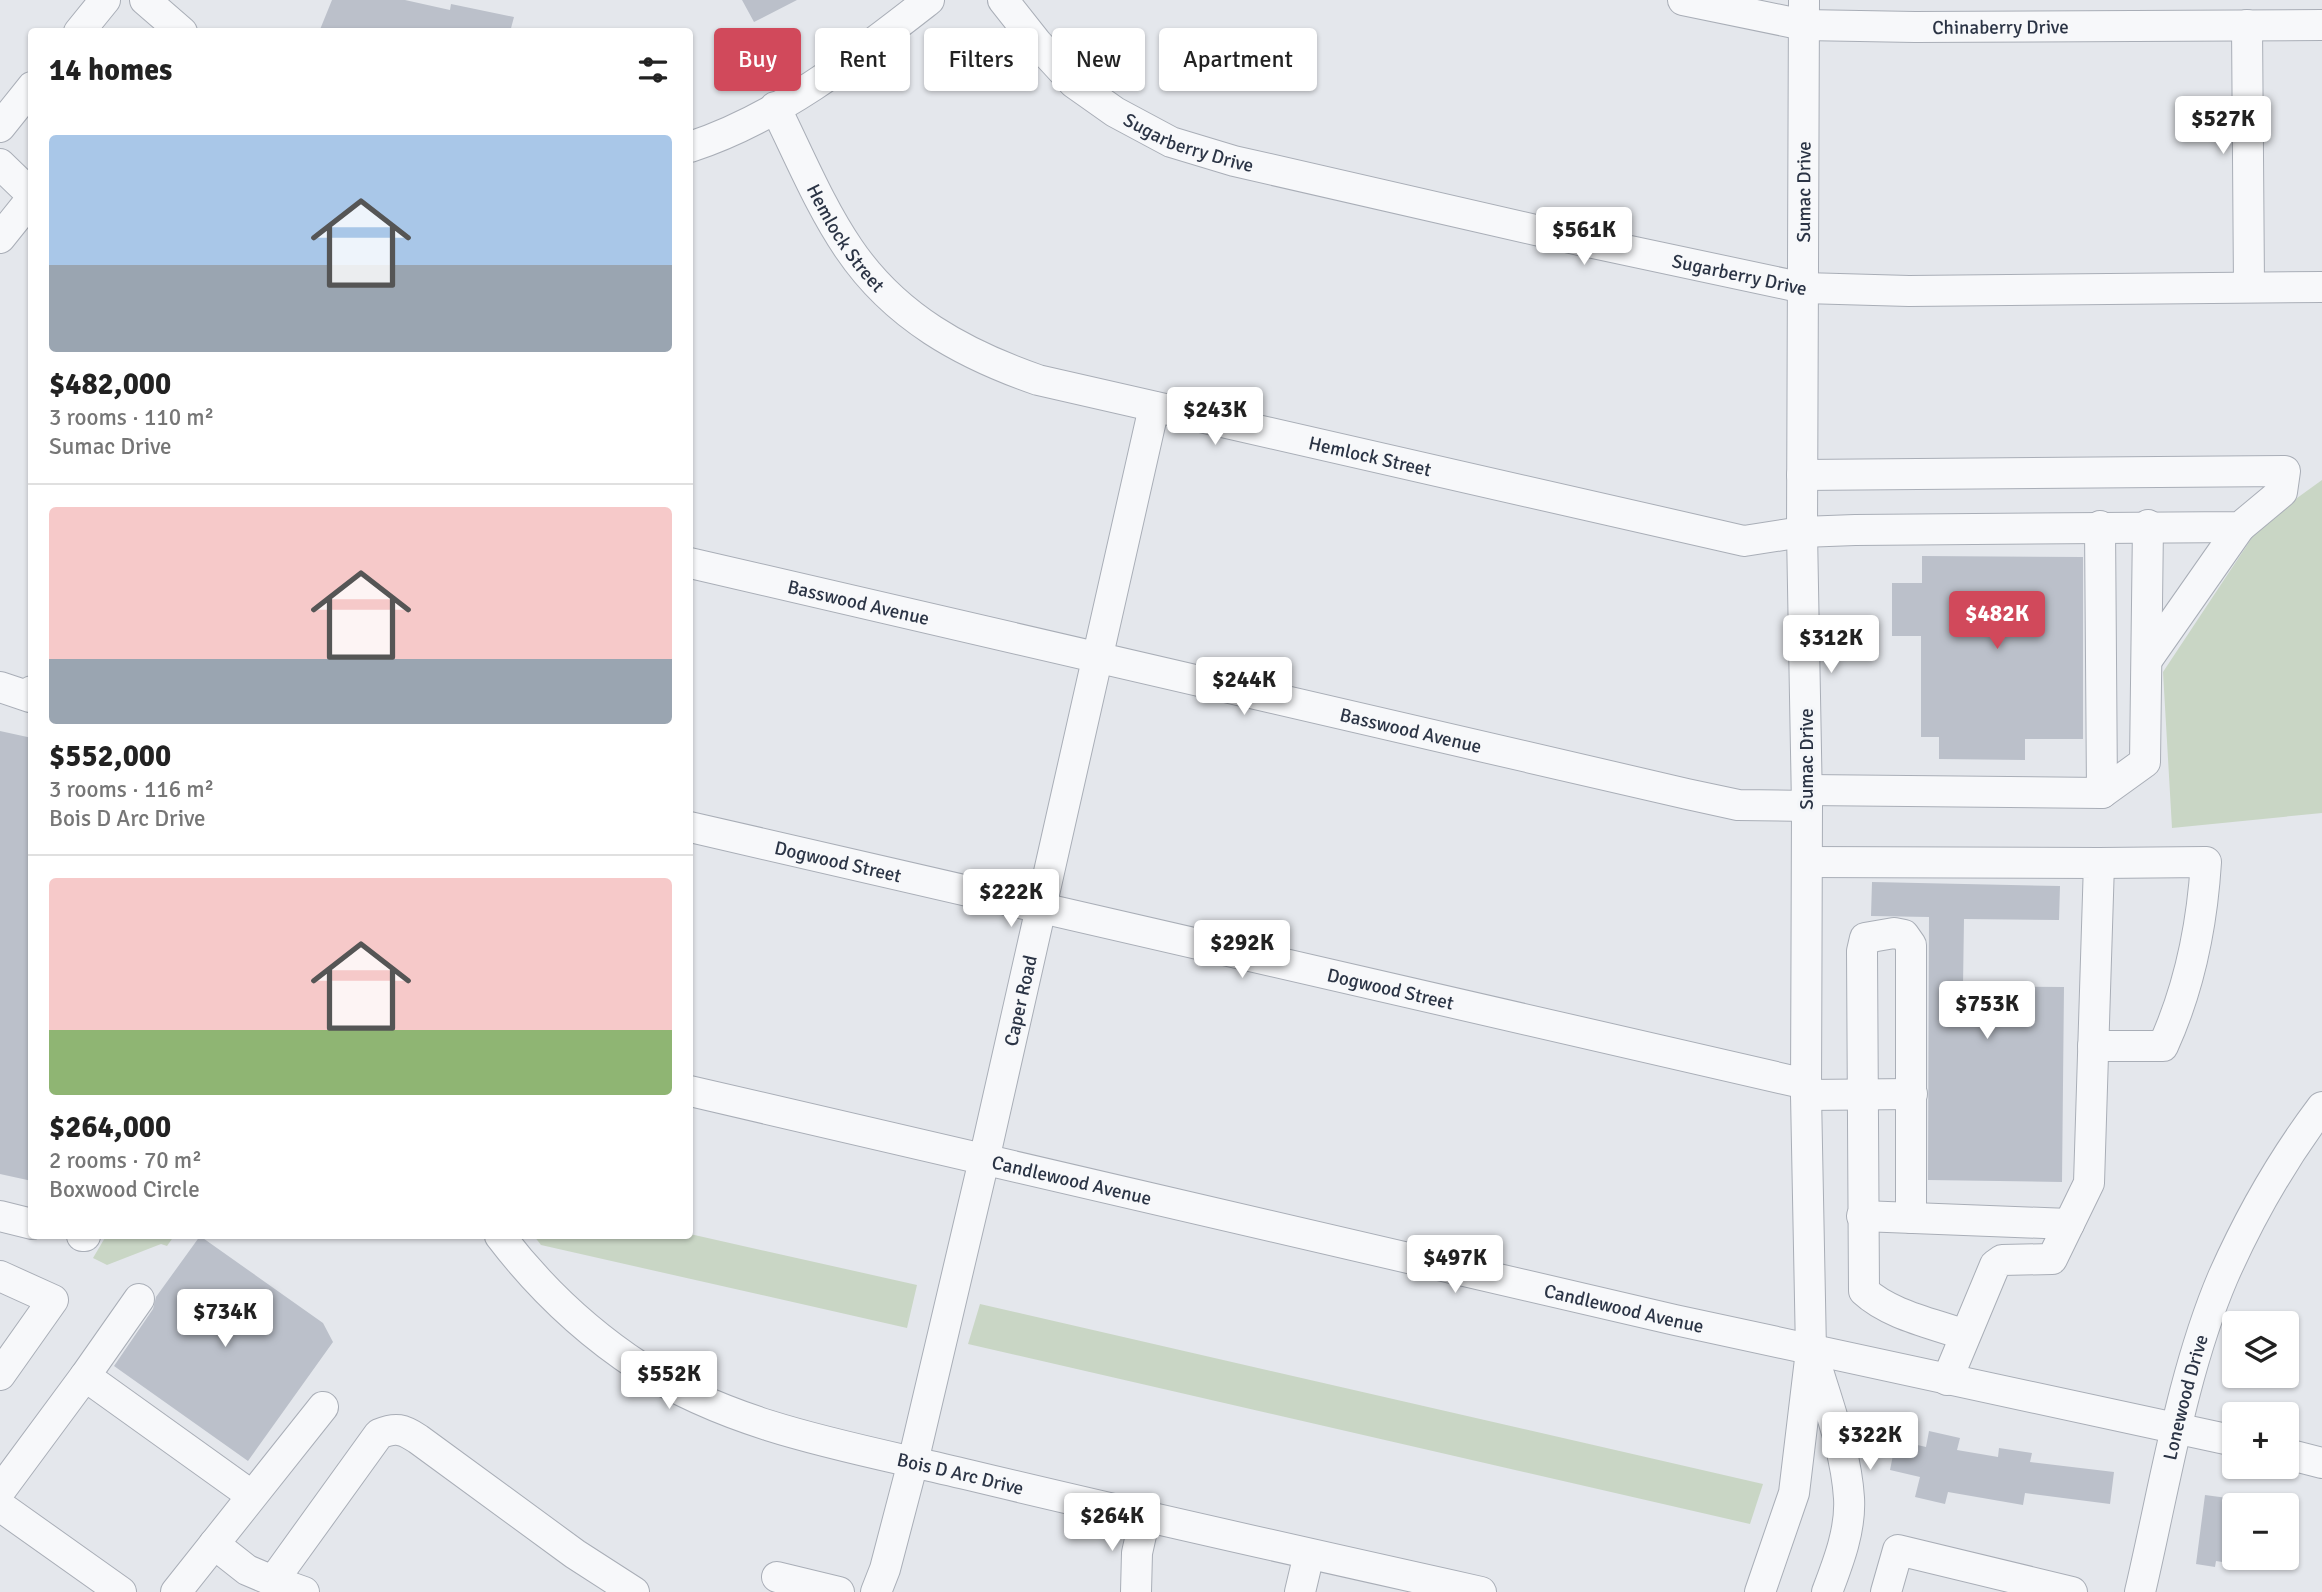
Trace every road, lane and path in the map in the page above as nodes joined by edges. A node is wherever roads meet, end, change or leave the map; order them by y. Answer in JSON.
{"nodes":[{"id":1,"x":105,"y":0,"type":"edge"},
{"id":2,"x":145,"y":0,"type":"edge"},
{"id":3,"x":929,"y":0,"type":"edge"},
{"id":4,"x":1003,"y":0,"type":"edge"},
{"id":5,"x":1683,"y":0,"type":"edge"},
{"id":6,"x":1804,"y":12,"type":"edge"},
{"id":7,"x":2247,"y":25,"type":"junction"},
{"id":8,"x":2322,"y":25,"type":"edge"},
{"id":9,"x":82,"y":28,"type":"edge"},
{"id":10,"x":177,"y":28,"type":"edge"},
{"id":11,"x":28,"y":91,"type":"edge"},
{"id":12,"x":775,"y":107,"type":"junction"},
{"id":13,"x":4,"y":112,"type":"edge"},
{"id":14,"x":693,"y":146,"type":"edge"},
{"id":15,"x":0,"y":164,"type":"edge"},
{"id":16,"x":28,"y":193,"type":"edge"},
{"id":17,"x":28,"y":202,"type":"edge"},
{"id":18,"x":0,"y":239,"type":"edge"},
{"id":19,"x":2249,"y":287,"type":"junction"},
{"id":20,"x":2322,"y":287,"type":"edge"},
{"id":21,"x":1804,"y":288,"type":"junction"},
{"id":22,"x":1154,"y":407,"type":"junction"},
{"id":23,"x":1802,"y":475,"type":"junction"},
{"id":24,"x":2148,"y":525,"type":"junction"},
{"id":25,"x":2100,"y":526,"type":"junction"},
{"id":26,"x":2240,"y":527,"type":"junction"},
{"id":27,"x":1802,"y":532,"type":"junction"},
{"id":28,"x":693,"y":564,"type":"edge"},
{"id":29,"x":1100,"y":657,"type":"junction"},
{"id":30,"x":2147,"y":660,"type":"junction"},
{"id":31,"x":0,"y":687,"type":"edge"},
{"id":32,"x":28,"y":696,"type":"edge"},
{"id":33,"x":2102,"y":793,"type":"junction"},
{"id":34,"x":1807,"y":798,"type":"junction"},
{"id":35,"x":693,"y":828,"type":"edge"},
{"id":36,"x":1807,"y":862,"type":"junction"},
{"id":37,"x":2099,"y":863,"type":"junction"},
{"id":38,"x":1042,"y":908,"type":"junction"},
{"id":39,"x":2093,"y":1046,"type":"junction"},
{"id":40,"x":1805,"y":1090,"type":"junction"},
{"id":41,"x":693,"y":1092,"type":"edge"},
{"id":42,"x":1912,"y":1094,"type":"junction"},
{"id":43,"x":1863,"y":1096,"type":"junction"},
{"id":44,"x":2322,"y":1107,"type":"edge"},
{"id":45,"x":984,"y":1160,"type":"junction"},
{"id":46,"x":0,"y":1216,"type":"edge"},
{"id":47,"x":1863,"y":1216,"type":"junction"},
{"id":48,"x":1911,"y":1218,"type":"junction"},
{"id":49,"x":28,"y":1222,"type":"edge"},
{"id":50,"x":2069,"y":1224,"type":"junction"},
{"id":51,"x":502,"y":1239,"type":"edge"},
{"id":52,"x":0,"y":1276,"type":"edge"},
{"id":53,"x":139,"y":1298,"type":"dead end"},
{"id":54,"x":1965,"y":1335,"type":"junction"},
{"id":55,"x":1811,"y":1351,"type":"junction"},
{"id":56,"x":0,"y":1375,"type":"edge"},
{"id":57,"x":85,"y":1376,"type":"junction"},
{"id":58,"x":1947,"y":1380,"type":"junction"},
{"id":59,"x":323,"y":1407,"type":"dead end"},
{"id":60,"x":2179,"y":1427,"type":"junction"},
{"id":61,"x":2222,"y":1438,"type":"edge"},
{"id":62,"x":2299,"y":1457,"type":"edge"},
{"id":63,"x":913,"y":1462,"type":"junction"},
{"id":64,"x":2322,"y":1463,"type":"edge"},
{"id":65,"x":0,"y":1491,"type":"edge"},
{"id":66,"x":251,"y":1495,"type":"junction"},
{"id":67,"x":0,"y":1506,"type":"edge"},
{"id":68,"x":1145,"y":1517,"type":"junction"},
{"id":69,"x":214,"y":1544,"type":"junction"},
{"id":70,"x":1309,"y":1554,"type":"junction"},
{"id":71,"x":777,"y":1577,"type":"dead end"},
{"id":72,"x":273,"y":1580,"type":"junction"},
{"id":73,"x":2067,"y":1591,"type":"edge"},
{"id":74,"x":121,"y":1592,"type":"edge"},
{"id":75,"x":176,"y":1592,"type":"edge"},
{"id":76,"x":304,"y":1592,"type":"edge"},
{"id":77,"x":634,"y":1592,"type":"edge"},
{"id":78,"x":839,"y":1592,"type":"edge"},
{"id":79,"x":876,"y":1592,"type":"edge"},
{"id":80,"x":1136,"y":1592,"type":"edge"},
{"id":81,"x":1300,"y":1592,"type":"edge"},
{"id":82,"x":1481,"y":1592,"type":"edge"},
{"id":83,"x":1760,"y":1592,"type":"edge"},
{"id":84,"x":1827,"y":1592,"type":"edge"},
{"id":85,"x":1886,"y":1592,"type":"edge"},
{"id":86,"x":2140,"y":1592,"type":"edge"}],
"edges":[{"from":1,"to":9,"type":"street"},
{"from":2,"to":10,"type":"street"},
{"from":3,"to":12,"type":"street"},
{"from":4,"to":21,"type":"street","name":"Sugarberry Drive"},
{"from":5,"to":6,"type":"street","name":"Chinaberry Drive"},
{"from":6,"to":7,"type":"street","name":"Chinaberry Drive"},
{"from":6,"to":21,"type":"street","name":"Sumac Drive"},
{"from":7,"to":8,"type":"street","name":"Chinaberry Drive"},
{"from":7,"to":19,"type":"street"},
{"from":11,"to":13,"type":"street"},
{"from":12,"to":14,"type":"street"},
{"from":12,"to":22,"type":"street","name":"Hemlock Street"},
{"from":15,"to":16,"type":"street"},
{"from":17,"to":18,"type":"street"},
{"from":19,"to":20,"type":"street","name":"Sugarberry Drive"},
{"from":19,"to":21,"type":"street","name":"Sugarberry Drive"},
{"from":21,"to":23,"type":"street","name":"Sumac Drive"},
{"from":22,"to":27,"type":"street","name":"Hemlock Street"},
{"from":22,"to":29,"type":"street","name":"Caper Road"},
{"from":23,"to":26,"type":"street"},
{"from":23,"to":27,"type":"street","name":"Sumac Drive"},
{"from":24,"to":25,"type":"street","name":"Hemlock Street"},
{"from":24,"to":26,"type":"street","name":"Hemlock Street"},
{"from":24,"to":30,"type":"street"},
{"from":25,"to":27,"type":"street","name":"Hemlock Street"},
{"from":25,"to":33,"type":"street"},
{"from":26,"to":30,"type":"street"},
{"from":27,"to":34,"type":"street","name":"Sumac Drive"},
{"from":28,"to":29,"type":"street","name":"Basswood Avenue"},
{"from":29,"to":34,"type":"street","name":"Basswood Avenue"},
{"from":29,"to":38,"type":"street","name":"Caper Road"},
{"from":30,"to":33,"type":"street"},
{"from":31,"to":32,"type":"street"},
{"from":33,"to":34,"type":"street","name":"Basswood Avenue"},
{"from":34,"to":36,"type":"street","name":"Sumac Drive"},
{"from":35,"to":38,"type":"street","name":"Dogwood Street"},
{"from":36,"to":37,"type":"street"},
{"from":36,"to":40,"type":"street","name":"Sumac Drive"},
{"from":37,"to":39,"type":"street"},
{"from":37,"to":39,"type":"street"},
{"from":38,"to":40,"type":"street","name":"Dogwood Street"},
{"from":38,"to":45,"type":"street","name":"Caper Road"},
{"from":39,"to":50,"type":"street"},
{"from":40,"to":43,"type":"street","name":"Dogwood Street"},
{"from":40,"to":55,"type":"street","name":"Sumac Drive"},
{"from":41,"to":45,"type":"street","name":"Candlewood Avenue"},
{"from":42,"to":43,"type":"street","name":"Dogwood Street"},
{"from":42,"to":43,"type":"street"},
{"from":42,"to":48,"type":"street"},
{"from":43,"to":47,"type":"street"},
{"from":44,"to":60,"type":"street","name":"Lonewood Drive"},
{"from":45,"to":55,"type":"street","name":"Candlewood Avenue"},
{"from":45,"to":63,"type":"street","name":"Caper Road"},
{"from":46,"to":49,"type":"street"},
{"from":47,"to":48,"type":"street"},
{"from":47,"to":54,"type":"street"},
{"from":48,"to":50,"type":"street"},
{"from":50,"to":54,"type":"street"},
{"from":51,"to":63,"type":"street","name":"Bois D Arc Drive"},
{"from":52,"to":56,"type":"street"},
{"from":53,"to":57,"type":"street"},
{"from":54,"to":58,"type":"street"},
{"from":55,"to":58,"type":"street","name":"Candlewood Avenue"},
{"from":55,"to":83,"type":"street","name":"Sumac Drive"},
{"from":55,"to":84,"type":"street","name":"Sumac Drive"},
{"from":57,"to":65,"type":"street"},
{"from":57,"to":66,"type":"street"},
{"from":58,"to":60,"type":"street","name":"Candlewood Avenue"},
{"from":59,"to":66,"type":"street"},
{"from":60,"to":61,"type":"street","name":"Candlewood Avenue"},
{"from":60,"to":86,"type":"street","name":"Lonewood Drive"},
{"from":62,"to":64,"type":"street"},
{"from":63,"to":68,"type":"street","name":"Bois D Arc Drive"},
{"from":63,"to":79,"type":"street","name":"Caper Road"},
{"from":66,"to":69,"type":"street"},
{"from":67,"to":74,"type":"street"},
{"from":68,"to":70,"type":"street","name":"Bois D Arc Drive"},
{"from":68,"to":80,"type":"street"},
{"from":69,"to":72,"type":"street"},
{"from":69,"to":75,"type":"street"},
{"from":70,"to":81,"type":"street"},
{"from":70,"to":82,"type":"street","name":"Bois D Arc Drive"},
{"from":71,"to":78,"type":"street"},
{"from":72,"to":76,"type":"street"},
{"from":72,"to":77,"type":"street"},
{"from":73,"to":85,"type":"street"}]}
